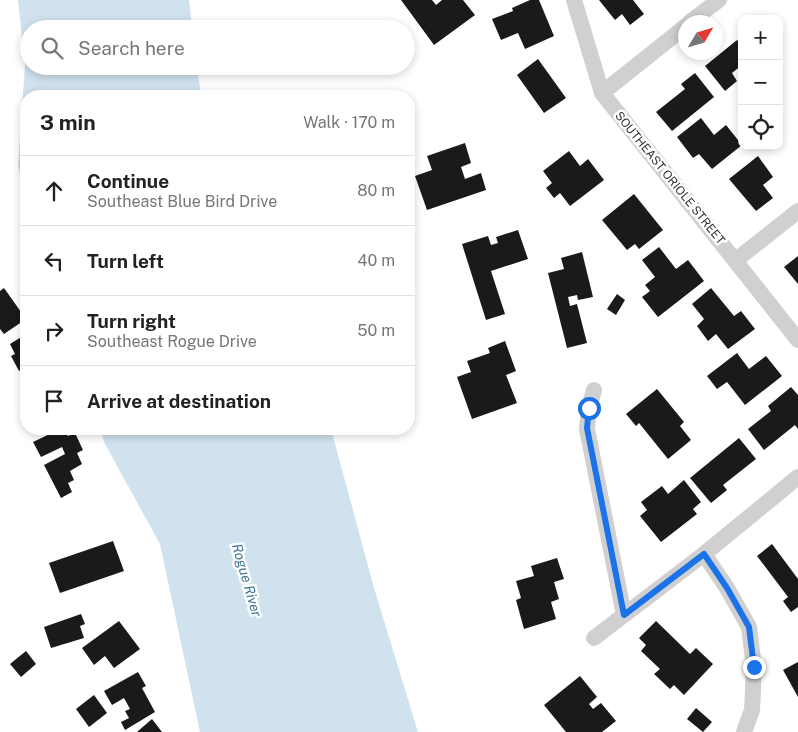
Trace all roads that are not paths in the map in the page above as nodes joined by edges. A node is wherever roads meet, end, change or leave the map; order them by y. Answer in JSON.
{"nodes":[{"id":1,"x":574,"y":0,"type":"edge"},
{"id":2,"x":719,"y":0,"type":"edge"},
{"id":3,"x":699,"y":15,"type":"edge"},
{"id":4,"x":678,"y":32,"type":"edge"},
{"id":5,"x":602,"y":92,"type":"junction"},
{"id":6,"x":798,"y":211,"type":"edge"},
{"id":7,"x":736,"y":260,"type":"junction"},
{"id":8,"x":798,"y":340,"type":"edge"},
{"id":9,"x":594,"y":390,"type":"dead end"},
{"id":10,"x":798,"y":477,"type":"edge"},
{"id":11,"x":704,"y":554,"type":"junction"},
{"id":12,"x":624,"y":615,"type":"junction"},
{"id":13,"x":594,"y":638,"type":"dead end"},
{"id":14,"x":744,"y":732,"type":"edge"}],
"edges":[{"from":1,"to":5,"type":"street","name":"SOUTHEAST ORIOLE STREET"},
{"from":2,"to":3,"type":"street"},
{"from":4,"to":5,"type":"street"},
{"from":5,"to":7,"type":"street","name":"SOUTHEAST ORIOLE STREET"},
{"from":6,"to":7,"type":"street"},
{"from":7,"to":8,"type":"street","name":"SOUTHEAST ORIOLE STREET"},
{"from":9,"to":12,"type":"street"},
{"from":10,"to":11,"type":"street"},
{"from":11,"to":12,"type":"street"},
{"from":11,"to":14,"type":"street"},
{"from":12,"to":13,"type":"street"}]}
